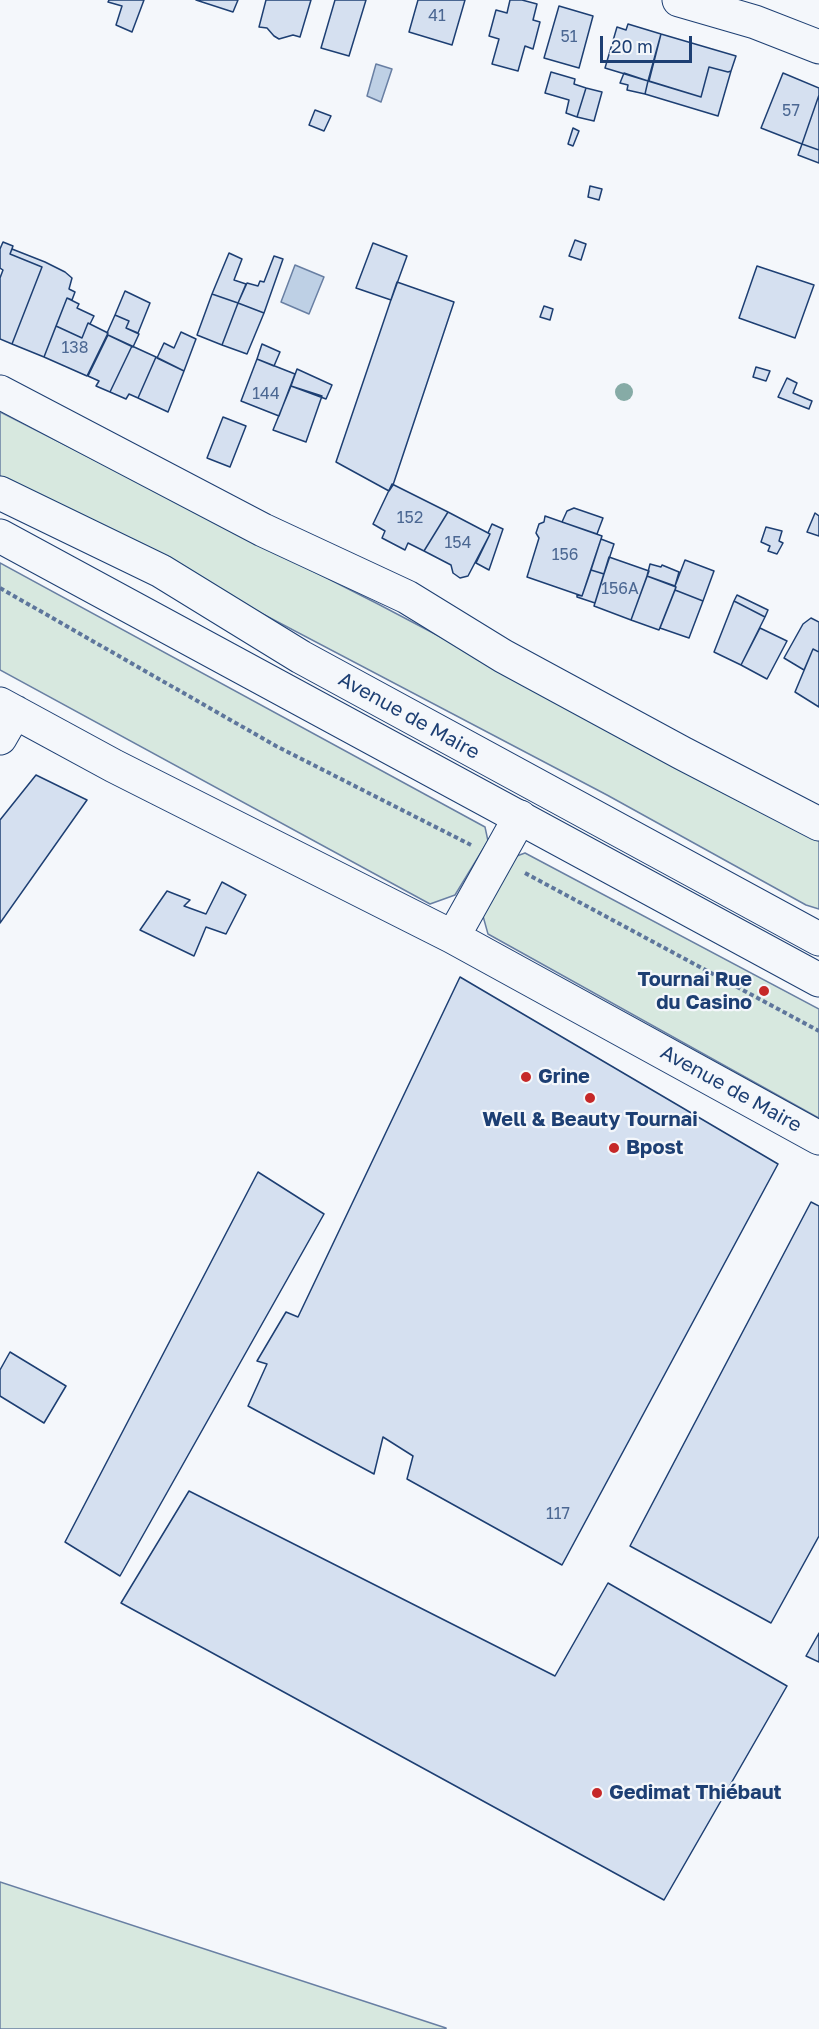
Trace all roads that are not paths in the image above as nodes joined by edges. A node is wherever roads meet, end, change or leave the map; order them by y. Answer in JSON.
{"nodes":[{"id":1,"x":679,"y":0,"type":"edge"},
{"id":2,"x":819,"y":47,"type":"edge"},
{"id":3,"x":0,"y":392,"type":"edge"},
{"id":4,"x":0,"y":493,"type":"edge"},
{"id":5,"x":0,"y":536,"type":"edge"},
{"id":6,"x":5,"y":718,"type":"edge"},
{"id":7,"x":520,"y":817,"type":"junction"},
{"id":8,"x":819,"y":824,"type":"edge"},
{"id":9,"x":453,"y":937,"type":"junction"},
{"id":10,"x":819,"y":939,"type":"edge"},
{"id":11,"x":819,"y":980,"type":"edge"},
{"id":12,"x":819,"y":1138,"type":"edge"}],
"edges":[{"from":1,"to":2,"type":"street"},
{"from":3,"to":8,"type":"street"},
{"from":4,"to":10,"type":"street","name":"Avenue de Maire"},
{"from":5,"to":7,"type":"street","name":"Avenue de Maire"},
{"from":6,"to":9,"type":"street","name":"Avenue de Maire"},
{"from":7,"to":9,"type":"street"},
{"from":7,"to":11,"type":"street","name":"Avenue de Maire"},
{"from":9,"to":12,"type":"street","name":"Avenue de Maire"}]}
